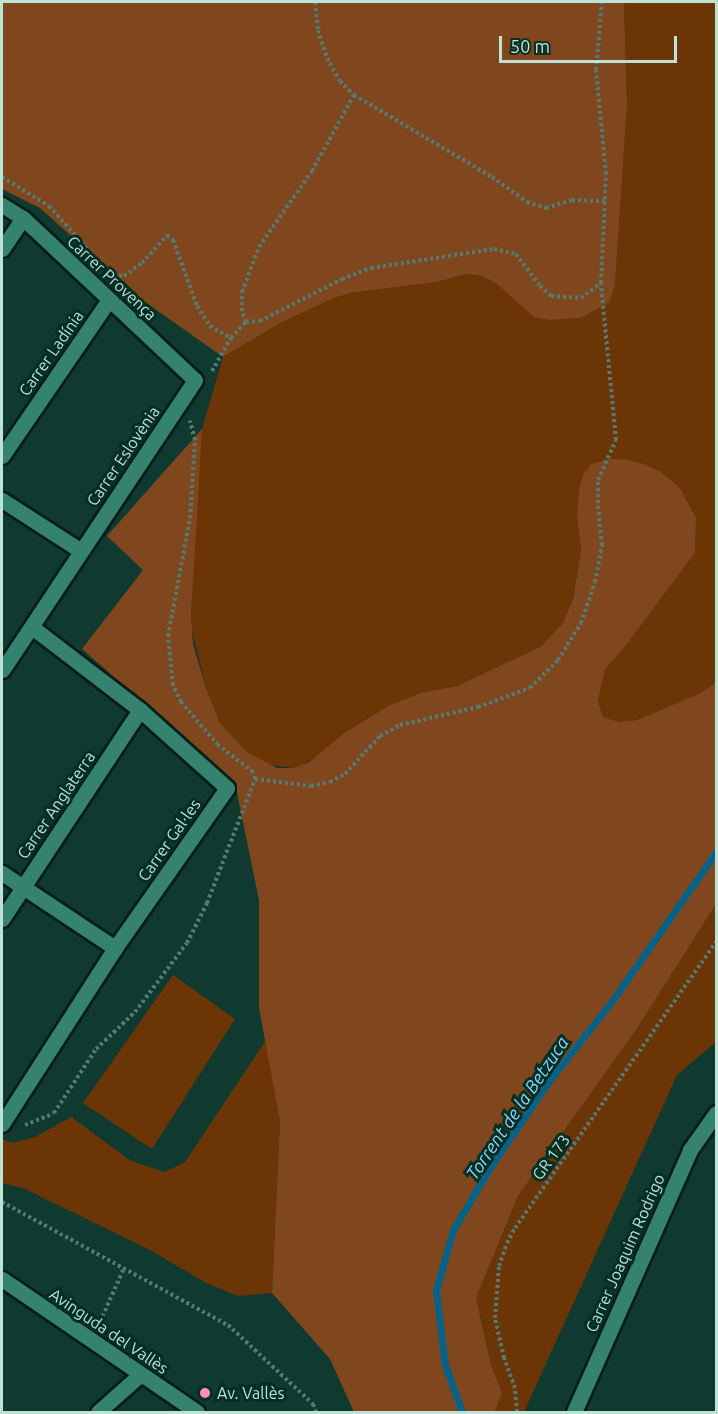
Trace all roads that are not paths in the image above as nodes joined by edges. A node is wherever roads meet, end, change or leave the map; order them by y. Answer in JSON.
{"nodes":[{"id":1,"x":2,"y":205,"type":"edge"},
{"id":2,"x":22,"y":218,"type":"junction"},
{"id":3,"x":2,"y":249,"type":"edge"},
{"id":4,"x":109,"y":300,"type":"junction"},
{"id":5,"x":202,"y":378,"type":"joint"},
{"id":6,"x":2,"y":456,"type":"edge"},
{"id":7,"x":2,"y":500,"type":"edge"},
{"id":8,"x":81,"y":551,"type":"junction"},
{"id":9,"x":32,"y":627,"type":"junction"},
{"id":10,"x":6,"y":652,"type":"edge"},
{"id":11,"x":2,"y":670,"type":"edge"},
{"id":12,"x":140,"y":711,"type":"junction"},
{"id":13,"x":2,"y":873,"type":"edge"},
{"id":14,"x":23,"y":887,"type":"junction"},
{"id":15,"x":2,"y":919,"type":"edge"},
{"id":16,"x":115,"y":948,"type":"junction"},
{"id":17,"x":717,"y":1113,"type":"edge"},
{"id":18,"x":2,"y":1124,"type":"edge"},
{"id":19,"x":2,"y":1279,"type":"edge"},
{"id":20,"x":141,"y":1374,"type":"junction"},
{"id":21,"x":99,"y":1413,"type":"edge"},
{"id":22,"x":197,"y":1413,"type":"edge"},
{"id":23,"x":574,"y":1413,"type":"edge"}],
"edges":[{"from":1,"to":2,"type":"street","name":"Carrer Provença"},
{"from":2,"to":3,"type":"street"},
{"from":2,"to":4,"type":"street","name":"Carrer Provença"},
{"from":4,"to":5,"type":"street","name":"Carrer Provença"},
{"from":4,"to":6,"type":"street","name":"Carrer Ladínia"},
{"from":5,"to":8,"type":"street","name":"Carrer Eslovènia"},
{"from":7,"to":8,"type":"street"},
{"from":8,"to":9,"type":"street","name":"Carrer Eslovènia"},
{"from":9,"to":10,"type":"street","name":"Carrer Eslovènia"},
{"from":9,"to":12,"type":"street","name":"Carrer Gal·les"},
{"from":10,"to":11,"type":"street","name":"Carrer Eslovènia"},
{"from":12,"to":14,"type":"street","name":"Carrer Anglaterra"},
{"from":12,"to":16,"type":"street","name":"Carrer Gal·les"},
{"from":13,"to":14,"type":"street"},
{"from":14,"to":15,"type":"street","name":"Carrer Anglaterra"},
{"from":14,"to":16,"type":"street"},
{"from":16,"to":18,"type":"street","name":"Carrer Gal·les"},
{"from":17,"to":23,"type":"street","name":"Carrer Joaquim Rodrigo"},
{"from":19,"to":20,"type":"street","name":"Avinguda del Vallès"},
{"from":20,"to":21,"type":"street"},
{"from":20,"to":22,"type":"street","name":"Avinguda del Vallès"}]}
